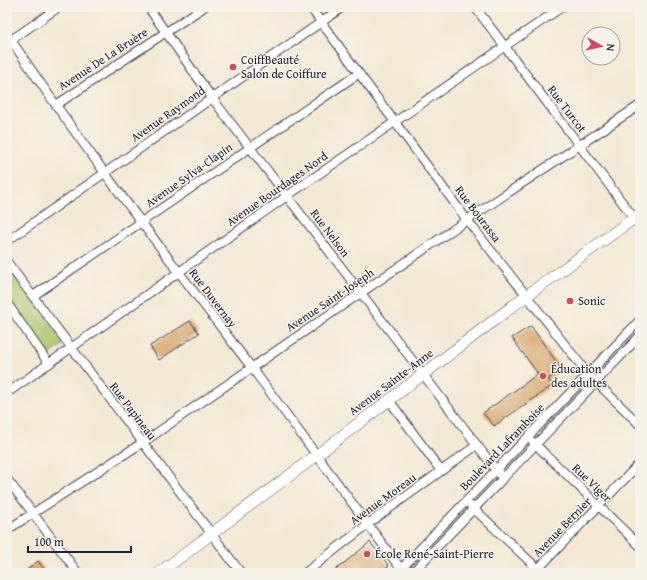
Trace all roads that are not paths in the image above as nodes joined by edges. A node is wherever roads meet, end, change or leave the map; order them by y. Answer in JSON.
{"nodes":[{"id":1,"x":59,"y":7,"type":"edge"},
{"id":2,"x":148,"y":7,"type":"edge"},
{"id":3,"x":204,"y":7,"type":"edge"},
{"id":4,"x":310,"y":7,"type":"edge"},
{"id":5,"x":343,"y":7,"type":"edge"},
{"id":6,"x":475,"y":7,"type":"edge"},
{"id":7,"x":562,"y":7,"type":"edge"},
{"id":8,"x":638,"y":7,"type":"edge"},
{"id":9,"x":640,"y":10,"type":"edge"},
{"id":10,"x":321,"y":22,"type":"junction"},
{"id":11,"x":166,"y":32,"type":"junction"},
{"id":12,"x":9,"y":37,"type":"edge"},
{"id":13,"x":505,"y":46,"type":"junction"},
{"id":14,"x":358,"y":74,"type":"junction"},
{"id":15,"x":212,"y":98,"type":"junction"},
{"id":16,"x":56,"y":105,"type":"junction"},
{"id":17,"x":640,"y":105,"type":"edge"},
{"id":18,"x":394,"y":122,"type":"junction"},
{"id":19,"x":579,"y":145,"type":"junction"},
{"id":20,"x":250,"y":148,"type":"junction"},
{"id":21,"x":104,"y":173,"type":"junction"},
{"id":22,"x":287,"y":196,"type":"junction"},
{"id":23,"x":638,"y":219,"type":"edge"},
{"id":24,"x":467,"y":220,"type":"junction"},
{"id":25,"x":141,"y":222,"type":"junction"},
{"id":26,"x":7,"y":241,"type":"edge"},
{"id":27,"x":7,"y":262,"type":"edge"},
{"id":28,"x":179,"y":272,"type":"junction"},
{"id":29,"x":361,"y":293,"type":"junction"},
{"id":30,"x":33,"y":296,"type":"junction"},
{"id":31,"x":526,"y":296,"type":"junction"},
{"id":32,"x":7,"y":303,"type":"edge"},
{"id":33,"x":640,"y":320,"type":"edge"},
{"id":34,"x":640,"y":336,"type":"edge"},
{"id":35,"x":72,"y":348,"type":"junction"},
{"id":36,"x":49,"y":364,"type":"junction"},
{"id":37,"x":252,"y":368,"type":"junction"},
{"id":38,"x":588,"y":374,"type":"junction"},
{"id":39,"x":423,"y":375,"type":"junction"},
{"id":40,"x":596,"y":382,"type":"junction"},
{"id":41,"x":7,"y":393,"type":"edge"},
{"id":42,"x":389,"y":400,"type":"junction"},
{"id":43,"x":640,"y":425,"type":"edge"},
{"id":44,"x":528,"y":437,"type":"junction"},
{"id":45,"x":142,"y":443,"type":"junction"},
{"id":46,"x":535,"y":445,"type":"junction"},
{"id":47,"x":477,"y":446,"type":"junction"},
{"id":48,"x":317,"y":455,"type":"junction"},
{"id":49,"x":640,"y":463,"type":"edge"},
{"id":50,"x":496,"y":470,"type":"junction"},
{"id":51,"x":441,"y":471,"type":"junction"},
{"id":52,"x":7,"y":479,"type":"edge"},
{"id":53,"x":503,"y":479,"type":"junction"},
{"id":54,"x":466,"y":501,"type":"junction"},
{"id":55,"x":599,"y":506,"type":"junction"},
{"id":56,"x":474,"y":508,"type":"junction"},
{"id":57,"x":32,"y":513,"type":"junction"},
{"id":58,"x":368,"y":524,"type":"junction"},
{"id":59,"x":7,"y":530,"type":"edge"},
{"id":60,"x":211,"y":534,"type":"junction"},
{"id":61,"x":640,"y":546,"type":"edge"},
{"id":62,"x":401,"y":572,"type":"edge"},
{"id":63,"x":538,"y":572,"type":"edge"},
{"id":64,"x":78,"y":573,"type":"edge"},
{"id":65,"x":160,"y":573,"type":"edge"},
{"id":66,"x":241,"y":573,"type":"edge"},
{"id":67,"x":305,"y":573,"type":"edge"},
{"id":68,"x":412,"y":573,"type":"edge"}],
"edges":[{"from":1,"to":12,"type":"street"},
{"from":2,"to":11,"type":"street","name":"Rue Nelson"},
{"from":3,"to":11,"type":"street","name":"Avenue De La Bruère"},
{"from":4,"to":10,"type":"street","name":"Rue Bourassa"},
{"from":5,"to":10,"type":"street","name":"Avenue Raymond"},
{"from":6,"to":13,"type":"street","name":"Rue Turcot"},
{"from":7,"to":13,"type":"street","name":"Avenue Bourdages Nord"},
{"from":8,"to":9,"type":"street"},
{"from":10,"to":14,"type":"street","name":"Rue Bourassa"},
{"from":10,"to":15,"type":"street","name":"Avenue Raymond"},
{"from":11,"to":15,"type":"street","name":"Rue Nelson"},
{"from":11,"to":16,"type":"street","name":"Avenue De La Bruère"},
{"from":12,"to":16,"type":"street","name":"Rue Duvernay"},
{"from":13,"to":18,"type":"street","name":"Avenue Bourdages Nord"},
{"from":13,"to":19,"type":"street","name":"Rue Turcot"},
{"from":14,"to":18,"type":"street","name":"Rue Bourassa"},
{"from":14,"to":20,"type":"street","name":"Avenue Sylva-Clapin"},
{"from":15,"to":20,"type":"street","name":"Rue Nelson"},
{"from":15,"to":21,"type":"street","name":"Avenue Raymond"},
{"from":16,"to":21,"type":"street","name":"Rue Duvernay"},
{"from":17,"to":19,"type":"street","name":"Avenue Saint-Joseph"},
{"from":18,"to":22,"type":"street","name":"Avenue Bourdages Nord"},
{"from":18,"to":24,"type":"street","name":"Rue Bourassa"},
{"from":19,"to":23,"type":"street","name":"Rue Turcot"},
{"from":19,"to":24,"type":"street","name":"Avenue Saint-Joseph"},
{"from":20,"to":22,"type":"street","name":"Rue Nelson"},
{"from":20,"to":25,"type":"street","name":"Avenue Sylva-Clapin"},
{"from":21,"to":25,"type":"street","name":"Rue Duvernay"},
{"from":21,"to":26,"type":"street","name":"Avenue Raymond"},
{"from":22,"to":28,"type":"street","name":"Avenue Bourdages Nord"},
{"from":22,"to":29,"type":"street","name":"Rue Nelson"},
{"from":23,"to":31,"type":"main road","name":"Avenue Sainte-Anne"},
{"from":24,"to":29,"type":"street","name":"Avenue Saint-Joseph"},
{"from":24,"to":31,"type":"street","name":"Rue Bourassa"},
{"from":25,"to":28,"type":"street","name":"Rue Duvernay"},
{"from":25,"to":30,"type":"street","name":"Avenue Sylva-Clapin"},
{"from":27,"to":30,"type":"street","name":"Rue Papineau"},
{"from":28,"to":35,"type":"street","name":"Avenue Bourdages Nord"},
{"from":28,"to":37,"type":"street","name":"Rue Duvernay"},
{"from":29,"to":37,"type":"street","name":"Avenue Saint-Joseph"},
{"from":29,"to":39,"type":"street","name":"Rue Nelson"},
{"from":30,"to":35,"type":"street","name":"Rue Papineau"},
{"from":31,"to":38,"type":"street","name":"Rue Bourassa"},
{"from":31,"to":39,"type":"main road","name":"Avenue Sainte-Anne"},
{"from":32,"to":36,"type":"street"},
{"from":33,"to":38,"type":"street","name":"Boulevard Laframboise"},
{"from":34,"to":40,"type":"street","name":"Boulevard Laframboise"},
{"from":35,"to":36,"type":"street","name":"Avenue Bourdages Nord"},
{"from":35,"to":45,"type":"street","name":"Rue Papineau"},
{"from":36,"to":41,"type":"street","name":"Avenue Bourdages Nord"},
{"from":37,"to":45,"type":"street","name":"Avenue Saint-Joseph"},
{"from":37,"to":48,"type":"street","name":"Rue Duvernay"},
{"from":38,"to":40,"type":"street","name":"Rue Bourassa"},
{"from":38,"to":44,"type":"street","name":"Boulevard Laframboise"},
{"from":39,"to":42,"type":"main road","name":"Avenue Sainte-Anne"},
{"from":39,"to":47,"type":"street","name":"Rue Nelson"},
{"from":40,"to":43,"type":"street","name":"Rue Bourassa"},
{"from":40,"to":46,"type":"street","name":"Boulevard Laframboise"},
{"from":42,"to":48,"type":"main road","name":"Avenue Sainte-Anne"},
{"from":42,"to":51,"type":"street"},
{"from":44,"to":46,"type":"street","name":"Rue Viger"},
{"from":44,"to":50,"type":"street","name":"Boulevard Laframboise"},
{"from":45,"to":57,"type":"street","name":"Avenue Saint-Joseph"},
{"from":45,"to":60,"type":"street","name":"Rue Papineau"},
{"from":46,"to":53,"type":"street","name":"Boulevard Laframboise"},
{"from":46,"to":55,"type":"street","name":"Rue Viger"},
{"from":47,"to":50,"type":"street","name":"Rue Nelson"},
{"from":47,"to":51,"type":"street","name":"Avenue Moreau"},
{"from":48,"to":58,"type":"street","name":"Rue Duvernay"},
{"from":48,"to":60,"type":"main road","name":"Avenue Sainte-Anne"},
{"from":49,"to":55,"type":"street","name":"Avenue Bernier"},
{"from":50,"to":53,"type":"street","name":"Rue Nelson"},
{"from":50,"to":54,"type":"street","name":"Boulevard Laframboise"},
{"from":51,"to":58,"type":"street","name":"Avenue Moreau"},
{"from":52,"to":57,"type":"street"},
{"from":53,"to":56,"type":"street","name":"Boulevard Laframboise"},
{"from":54,"to":56,"type":"street"},
{"from":54,"to":62,"type":"street","name":"Boulevard Laframboise"},
{"from":55,"to":61,"type":"street","name":"Rue Viger"},
{"from":55,"to":63,"type":"street","name":"Avenue Bernier"},
{"from":56,"to":63,"type":"street"},
{"from":56,"to":68,"type":"street","name":"Boulevard Laframboise"},
{"from":57,"to":59,"type":"street","name":"Avenue Saint-Joseph"},
{"from":57,"to":64,"type":"street"},
{"from":58,"to":62,"type":"street","name":"Rue Duvernay"},
{"from":58,"to":67,"type":"street","name":"Avenue Moreau"},
{"from":60,"to":65,"type":"main road","name":"Avenue Sainte-Anne"},
{"from":60,"to":66,"type":"street","name":"Rue Papineau"}]}
